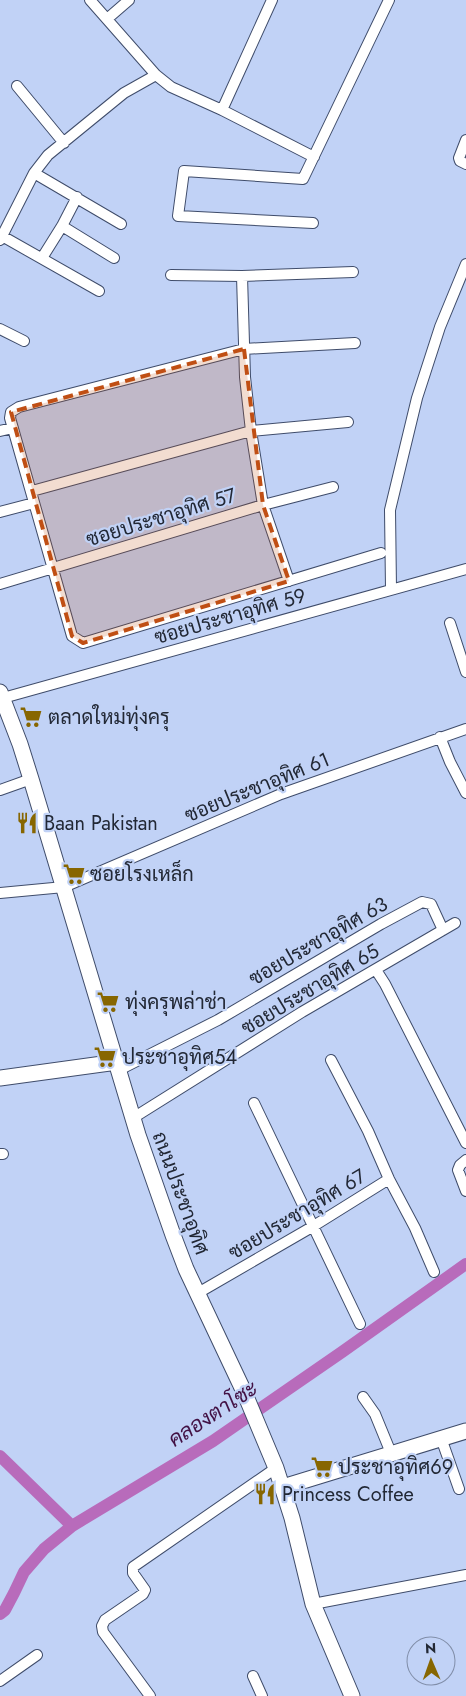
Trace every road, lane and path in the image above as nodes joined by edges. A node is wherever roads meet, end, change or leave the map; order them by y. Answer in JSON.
{"nodes":[{"id":1,"x":90,"y":0,"type":"edge"},
{"id":2,"x":129,"y":0,"type":"edge"},
{"id":3,"x":272,"y":0,"type":"edge"},
{"id":4,"x":389,"y":0,"type":"edge"},
{"id":5,"x":107,"y":19,"type":"junction"},
{"id":6,"x":156,"y":75,"type":"junction"},
{"id":7,"x":17,"y":86,"type":"dead end"},
{"id":8,"x":222,"y":110,"type":"junction"},
{"id":9,"x":466,"y":140,"type":"edge"},
{"id":10,"x":64,"y":143,"type":"junction"},
{"id":11,"x":314,"y":157,"type":"junction"},
{"id":12,"x":466,"y":164,"type":"edge"},
{"id":13,"x":34,"y":173,"type":"junction"},
{"id":14,"x":77,"y":197,"type":"junction"},
{"id":15,"x":313,"y":223,"type":"dead end"},
{"id":16,"x":121,"y":224,"type":"dead end"},
{"id":17,"x":62,"y":226,"type":"junction"},
{"id":18,"x":1,"y":238,"type":"edge"},
{"id":19,"x":42,"y":258,"type":"junction"},
{"id":20,"x":114,"y":258,"type":"dead end"},
{"id":21,"x":466,"y":264,"type":"edge"},
{"id":22,"x":353,"y":272,"type":"dead end"},
{"id":23,"x":171,"y":275,"type":"dead end"},
{"id":24,"x":242,"y":276,"type":"junction"},
{"id":25,"x":98,"y":291,"type":"dead end"},
{"id":26,"x":0,"y":328,"type":"edge"},
{"id":27,"x":24,"y":341,"type":"dead end"},
{"id":28,"x":355,"y":343,"type":"dead end"},
{"id":29,"x":244,"y":349,"type":"junction"},
{"id":30,"x":348,"y":422,"type":"dead end"},
{"id":31,"x":13,"y":428,"type":"junction"},
{"id":32,"x":251,"y":431,"type":"junction"},
{"id":33,"x":0,"y":432,"type":"edge"},
{"id":34,"x":333,"y":487,"type":"dead end"},
{"id":35,"x":32,"y":491,"type":"junction"},
{"id":36,"x":34,"y":503,"type":"junction"},
{"id":37,"x":263,"y":505,"type":"junction"},
{"id":38,"x":0,"y":512,"type":"edge"},
{"id":39,"x":381,"y":553,"type":"dead end"},
{"id":40,"x":53,"y":567,"type":"junction"},
{"id":41,"x":466,"y":568,"type":"edge"},
{"id":42,"x":289,"y":581,"type":"junction"},
{"id":43,"x":0,"y":584,"type":"edge"},
{"id":44,"x":391,"y":589,"type":"junction"},
{"id":45,"x":450,"y":623,"type":"dead end"},
{"id":46,"x":466,"y":672,"type":"edge"},
{"id":47,"x":2,"y":695,"type":"edge"},
{"id":48,"x":466,"y":729,"type":"edge"},
{"id":49,"x":440,"y":737,"type":"junction"},
{"id":50,"x":31,"y":779,"type":"junction"},
{"id":51,"x":0,"y":790,"type":"edge"},
{"id":52,"x":466,"y":793,"type":"edge"},
{"id":53,"x":64,"y":887,"type":"junction"},
{"id":54,"x":0,"y":893,"type":"edge"},
{"id":55,"x":455,"y":923,"type":"dead end"},
{"id":56,"x":443,"y":930,"type":"junction"},
{"id":57,"x":376,"y":970,"type":"junction"},
{"id":58,"x":332,"y":1060,"type":"dead end"},
{"id":59,"x":118,"y":1066,"type":"junction"},
{"id":60,"x":0,"y":1078,"type":"edge"},
{"id":61,"x":254,"y":1103,"type":"dead end"},
{"id":62,"x":133,"y":1118,"type":"junction"},
{"id":63,"x":466,"y":1143,"type":"edge"},
{"id":64,"x":466,"y":1160,"type":"edge"},
{"id":65,"x":389,"y":1179,"type":"junction"},
{"id":66,"x":466,"y":1191,"type":"edge"},
{"id":67,"x":312,"y":1227,"type":"junction"},
{"id":68,"x":434,"y":1272,"type":"dead end"},
{"id":69,"x":198,"y":1293,"type":"junction"},
{"id":70,"x":360,"y":1324,"type":"dead end"},
{"id":71,"x":363,"y":1398,"type":"dead end"},
{"id":72,"x":466,"y":1430,"type":"edge"},
{"id":73,"x":441,"y":1438,"type":"junction"},
{"id":74,"x":391,"y":1453,"type":"junction"},
{"id":75,"x":276,"y":1468,"type":"junction"},
{"id":76,"x":283,"y":1487,"type":"junction"},
{"id":77,"x":458,"y":1490,"type":"dead end"},
{"id":78,"x":466,"y":1575,"type":"edge"},
{"id":79,"x":313,"y":1604,"type":"junction"},
{"id":80,"x":37,"y":1655,"type":"dead end"},
{"id":81,"x":253,"y":1676,"type":"dead end"},
{"id":82,"x":0,"y":1681,"type":"edge"},
{"id":83,"x":150,"y":1696,"type":"edge"},
{"id":84,"x":262,"y":1696,"type":"edge"},
{"id":85,"x":352,"y":1696,"type":"edge"}],
"edges":[{"from":1,"to":5,"type":"street"},
{"from":2,"to":5,"type":"street"},
{"from":3,"to":8,"type":"street"},
{"from":4,"to":11,"type":"street"},
{"from":5,"to":6,"type":"street"},
{"from":6,"to":8,"type":"street"},
{"from":6,"to":10,"type":"street"},
{"from":7,"to":10,"type":"street"},
{"from":8,"to":11,"type":"street"},
{"from":9,"to":12,"type":"street"},
{"from":10,"to":13,"type":"street"},
{"from":11,"to":15,"type":"street"},
{"from":13,"to":14,"type":"street"},
{"from":13,"to":18,"type":"street"},
{"from":14,"to":16,"type":"street"},
{"from":14,"to":17,"type":"street"},
{"from":17,"to":19,"type":"street"},
{"from":17,"to":20,"type":"street"},
{"from":18,"to":19,"type":"street"},
{"from":19,"to":25,"type":"street"},
{"from":21,"to":44,"type":"street"},
{"from":22,"to":24,"type":"street"},
{"from":23,"to":24,"type":"street"},
{"from":24,"to":29,"type":"street"},
{"from":26,"to":27,"type":"street"},
{"from":28,"to":29,"type":"street"},
{"from":29,"to":31,"type":"street"},
{"from":29,"to":32,"type":"street"},
{"from":30,"to":32,"type":"street"},
{"from":31,"to":33,"type":"street"},
{"from":31,"to":35,"type":"street"},
{"from":32,"to":35,"type":"street"},
{"from":32,"to":37,"type":"street"},
{"from":34,"to":37,"type":"street","name":"ซอยประชาอุทิศ 57"},
{"from":35,"to":36,"type":"street"},
{"from":36,"to":38,"type":"street"},
{"from":36,"to":40,"type":"street"},
{"from":37,"to":40,"type":"street","name":"ซอยประชาอุทิศ 57"},
{"from":37,"to":42,"type":"street"},
{"from":39,"to":42,"type":"street"},
{"from":40,"to":42,"type":"street"},
{"from":40,"to":43,"type":"street","name":"ซอยประชาอุทิศ 57"},
{"from":41,"to":44,"type":"street","name":"ซอยประชาอุทิศ 59"},
{"from":44,"to":47,"type":"street","name":"ซอยประชาอุทิศ 59"},
{"from":45,"to":46,"type":"street"},
{"from":47,"to":50,"type":"main road","name":"ถนนประชาอุทิศ"},
{"from":48,"to":49,"type":"street","name":"ซอยประชาอุทิศ 61"},
{"from":49,"to":52,"type":"street"},
{"from":49,"to":53,"type":"street","name":"ซอยประชาอุทิศ 61"},
{"from":50,"to":51,"type":"street"},
{"from":50,"to":53,"type":"main road","name":"ถนนประชาอุทิศ"},
{"from":53,"to":54,"type":"street","name":"ซอยประชาอุทิศ 61"},
{"from":53,"to":59,"type":"main road","name":"ถนนประชาอุทิศ"},
{"from":55,"to":56,"type":"street","name":"ซอยประชาอุทิศ 65"},
{"from":56,"to":57,"type":"street","name":"ซอยประชาอุทิศ 65"},
{"from":56,"to":59,"type":"street","name":"ซอยประชาอุทิศ 63"},
{"from":57,"to":62,"type":"street","name":"ซอยประชาอุทิศ 65"},
{"from":57,"to":63,"type":"street"},
{"from":58,"to":65,"type":"street"},
{"from":59,"to":60,"type":"main road"},
{"from":59,"to":62,"type":"main road","name":"ถนนประชาอุทิศ"},
{"from":61,"to":67,"type":"street"},
{"from":62,"to":69,"type":"main road","name":"ถนนประชาอุทิศ"},
{"from":64,"to":66,"type":"street"},
{"from":65,"to":67,"type":"street","name":"ซอยประชาอุทิศ 67"},
{"from":65,"to":68,"type":"street"},
{"from":67,"to":69,"type":"street","name":"ซอยประชาอุทิศ 67"},
{"from":67,"to":70,"type":"street"},
{"from":69,"to":75,"type":"main road","name":"ถนนประชาอุทิศ"},
{"from":71,"to":74,"type":"street"},
{"from":72,"to":73,"type":"main road"},
{"from":73,"to":74,"type":"main road"},
{"from":73,"to":77,"type":"street"},
{"from":74,"to":76,"type":"main road"},
{"from":75,"to":76,"type":"main road","name":"ถนนประชาอุทิศ"},
{"from":75,"to":83,"type":"street"},
{"from":76,"to":79,"type":"main road","name":"ถนนประชาอุทิศ"},
{"from":78,"to":79,"type":"street"},
{"from":79,"to":85,"type":"main road","name":"ถนนประชาอุทิศ"},
{"from":80,"to":82,"type":"street"},
{"from":81,"to":84,"type":"street"}]}
